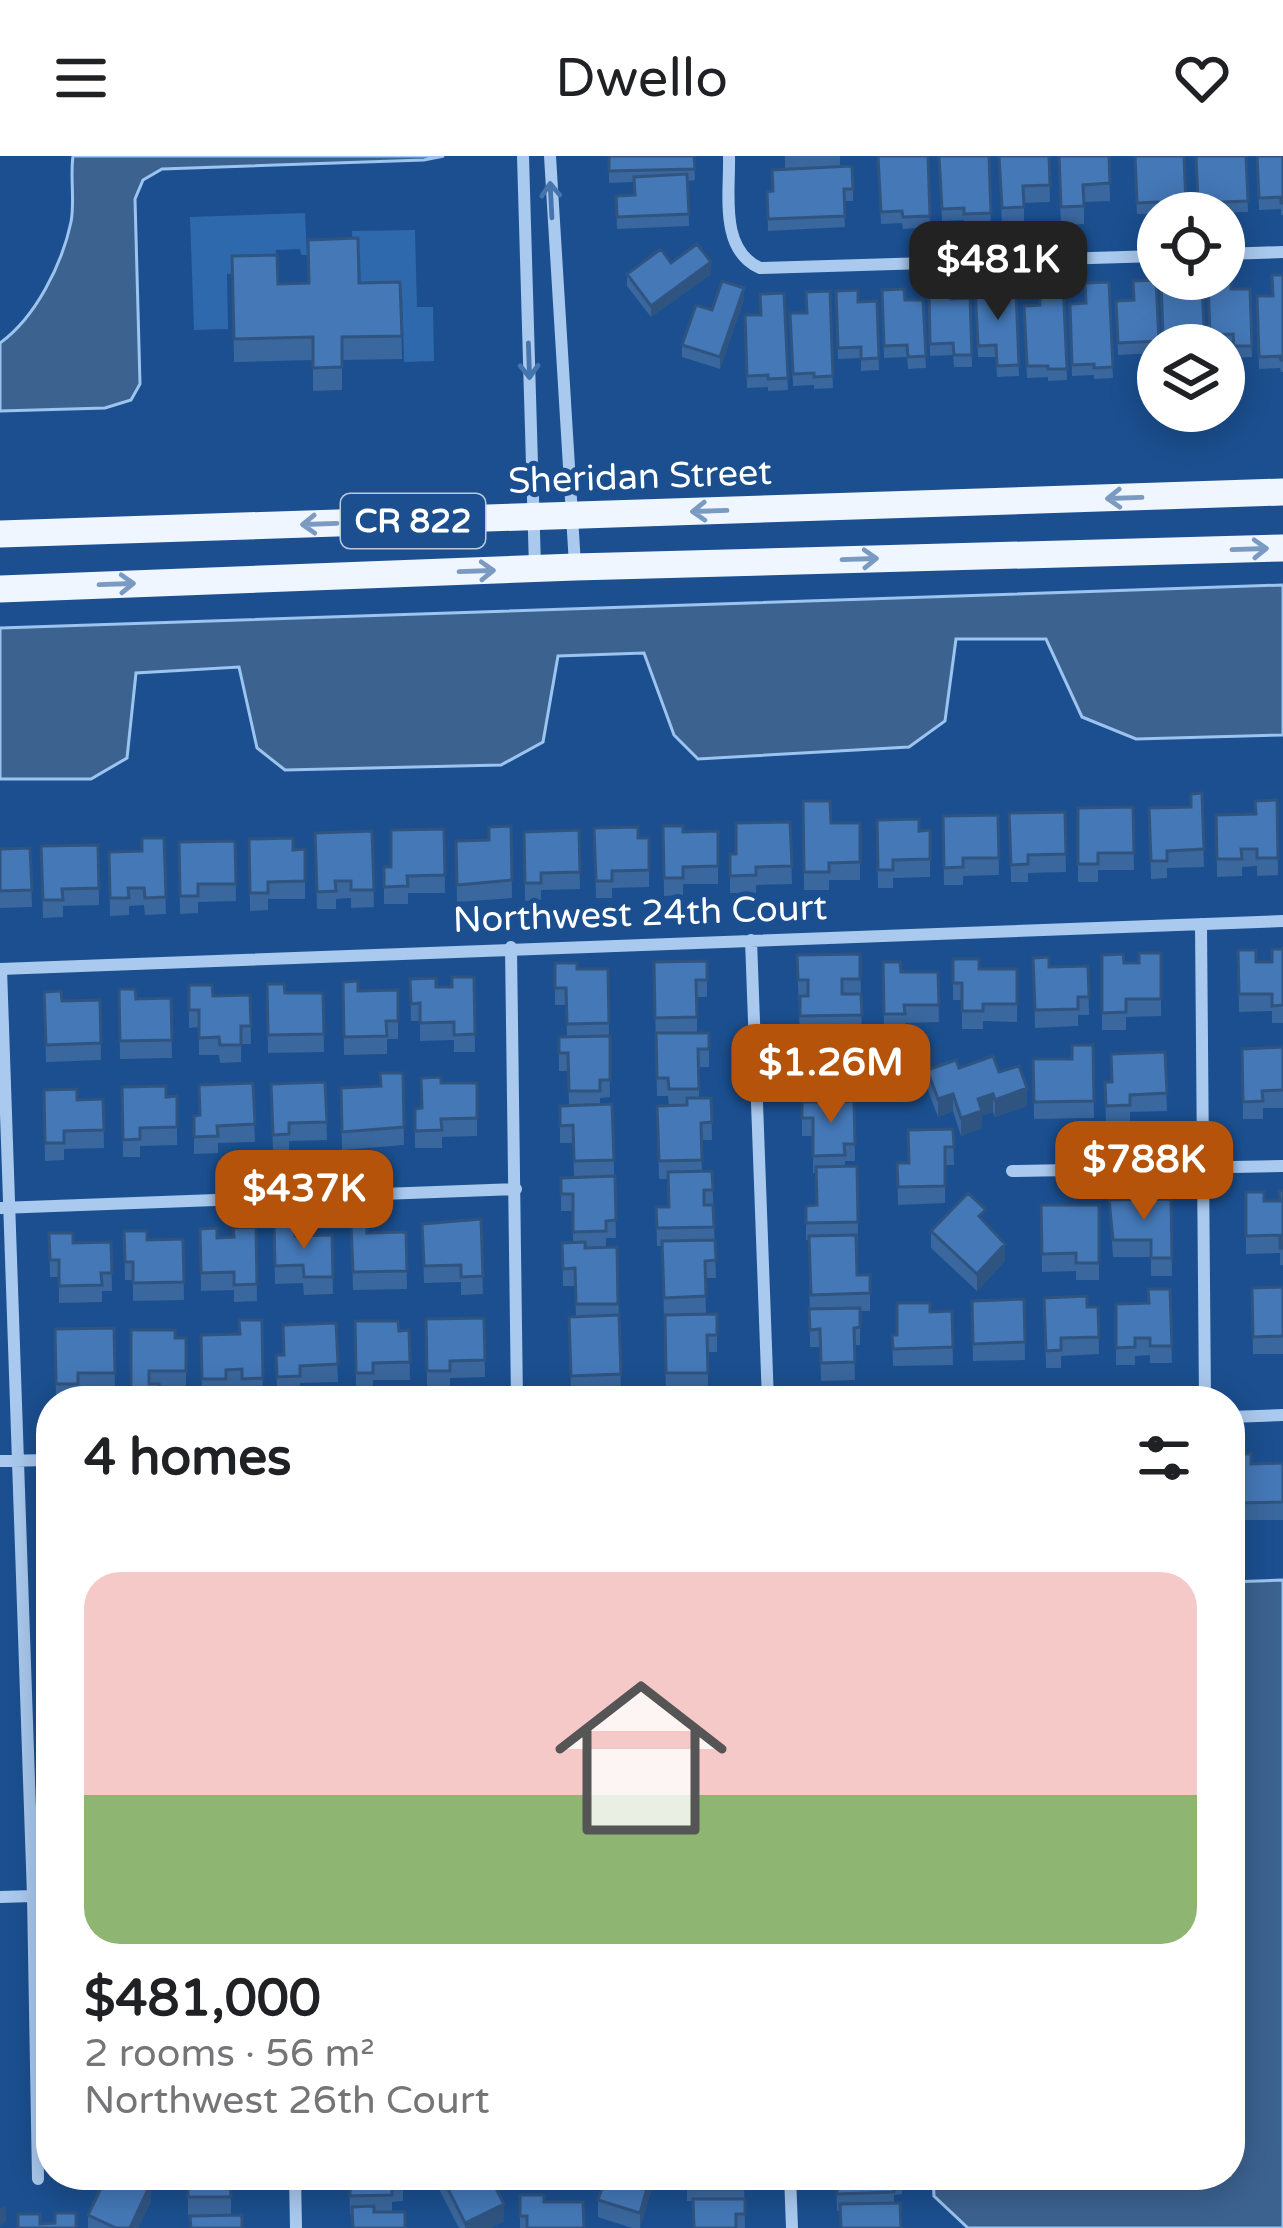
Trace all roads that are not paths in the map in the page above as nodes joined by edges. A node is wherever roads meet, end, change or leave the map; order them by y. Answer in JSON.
{"nodes":[{"id":1,"x":523,"y":156,"type":"edge"},
{"id":2,"x":550,"y":156,"type":"edge"},
{"id":3,"x":729,"y":156,"type":"edge"},
{"id":4,"x":1283,"y":252,"type":"edge"},
{"id":5,"x":1245,"y":253,"type":"edge"},
{"id":6,"x":1137,"y":257,"type":"edge"},
{"id":7,"x":1283,"y":492,"type":"edge"},
{"id":8,"x":571,"y":515,"type":"junction"},
{"id":9,"x":533,"y":517,"type":"junction"},
{"id":10,"x":0,"y":534,"type":"edge"},
{"id":11,"x":1283,"y":548,"type":"edge"},
{"id":12,"x":575,"y":567,"type":"junction"},
{"id":13,"x":536,"y":569,"type":"junction"},
{"id":14,"x":0,"y":589,"type":"edge"},
{"id":15,"x":1283,"y":921,"type":"edge"},
{"id":16,"x":1201,"y":924,"type":"junction"},
{"id":17,"x":751,"y":940,"type":"junction"},
{"id":18,"x":511,"y":947,"type":"junction"},
{"id":19,"x":0,"y":969,"type":"edge"},
{"id":20,"x":1283,"y":1166,"type":"edge"},
{"id":21,"x":1202,"y":1168,"type":"junction"},
{"id":22,"x":1012,"y":1171,"type":"dead end"},
{"id":23,"x":516,"y":1189,"type":"junction"},
{"id":24,"x":5,"y":1208,"type":"edge"},
{"id":25,"x":517,"y":1386,"type":"edge"},
{"id":26,"x":767,"y":1386,"type":"edge"},
{"id":27,"x":1205,"y":1386,"type":"edge"},
{"id":28,"x":1283,"y":1415,"type":"edge"},
{"id":29,"x":1245,"y":1416,"type":"edge"},
{"id":30,"x":20,"y":1460,"type":"junction"},
{"id":31,"x":36,"y":1460,"type":"edge"},
{"id":32,"x":0,"y":1461,"type":"edge"},
{"id":33,"x":33,"y":1896,"type":"junction"},
{"id":34,"x":0,"y":1897,"type":"edge"},
{"id":35,"x":36,"y":2066,"type":"edge"},
{"id":36,"x":295,"y":2190,"type":"edge"},
{"id":37,"x":791,"y":2190,"type":"edge"},
{"id":38,"x":296,"y":2228,"type":"edge"},
{"id":39,"x":792,"y":2228,"type":"edge"}],
"edges":[{"from":1,"to":9,"type":"street","one_way":true},
{"from":8,"to":2,"type":"street","one_way":true},
{"from":3,"to":6,"type":"street"},
{"from":4,"to":5,"type":"street"},
{"from":7,"to":8,"type":"main road","name":"Sheridan Street","number":"CR 822","one_way":true},
{"from":8,"to":9,"type":"main road","name":"Sheridan Street","number":"CR 822"},
{"from":8,"to":12,"type":"street"},
{"from":9,"to":10,"type":"main road","name":"Sheridan Street","number":"CR 822","one_way":true},
{"from":9,"to":13,"type":"street"},
{"from":12,"to":11,"type":"main road","number":"CR 822","one_way":true},
{"from":12,"to":13,"type":"main road","number":"CR 822"},
{"from":14,"to":13,"type":"main road","number":"CR 822","one_way":true},
{"from":15,"to":16,"type":"street","name":"Northwest 24th Court"},
{"from":16,"to":17,"type":"street","name":"Northwest 24th Court"},
{"from":16,"to":21,"type":"street"},
{"from":17,"to":18,"type":"street","name":"Northwest 24th Court"},
{"from":17,"to":26,"type":"street"},
{"from":18,"to":19,"type":"street","name":"Northwest 24th Court"},
{"from":18,"to":23,"type":"street"},
{"from":19,"to":24,"type":"street"},
{"from":20,"to":21,"type":"street"},
{"from":21,"to":22,"type":"street"},
{"from":21,"to":27,"type":"street"},
{"from":23,"to":24,"type":"street"},
{"from":23,"to":25,"type":"street"},
{"from":24,"to":30,"type":"street"},
{"from":28,"to":29,"type":"street"},
{"from":30,"to":31,"type":"street"},
{"from":30,"to":32,"type":"street"},
{"from":30,"to":33,"type":"street"},
{"from":33,"to":34,"type":"street"},
{"from":33,"to":35,"type":"street"},
{"from":36,"to":38,"type":"street"},
{"from":37,"to":39,"type":"street"}]}
